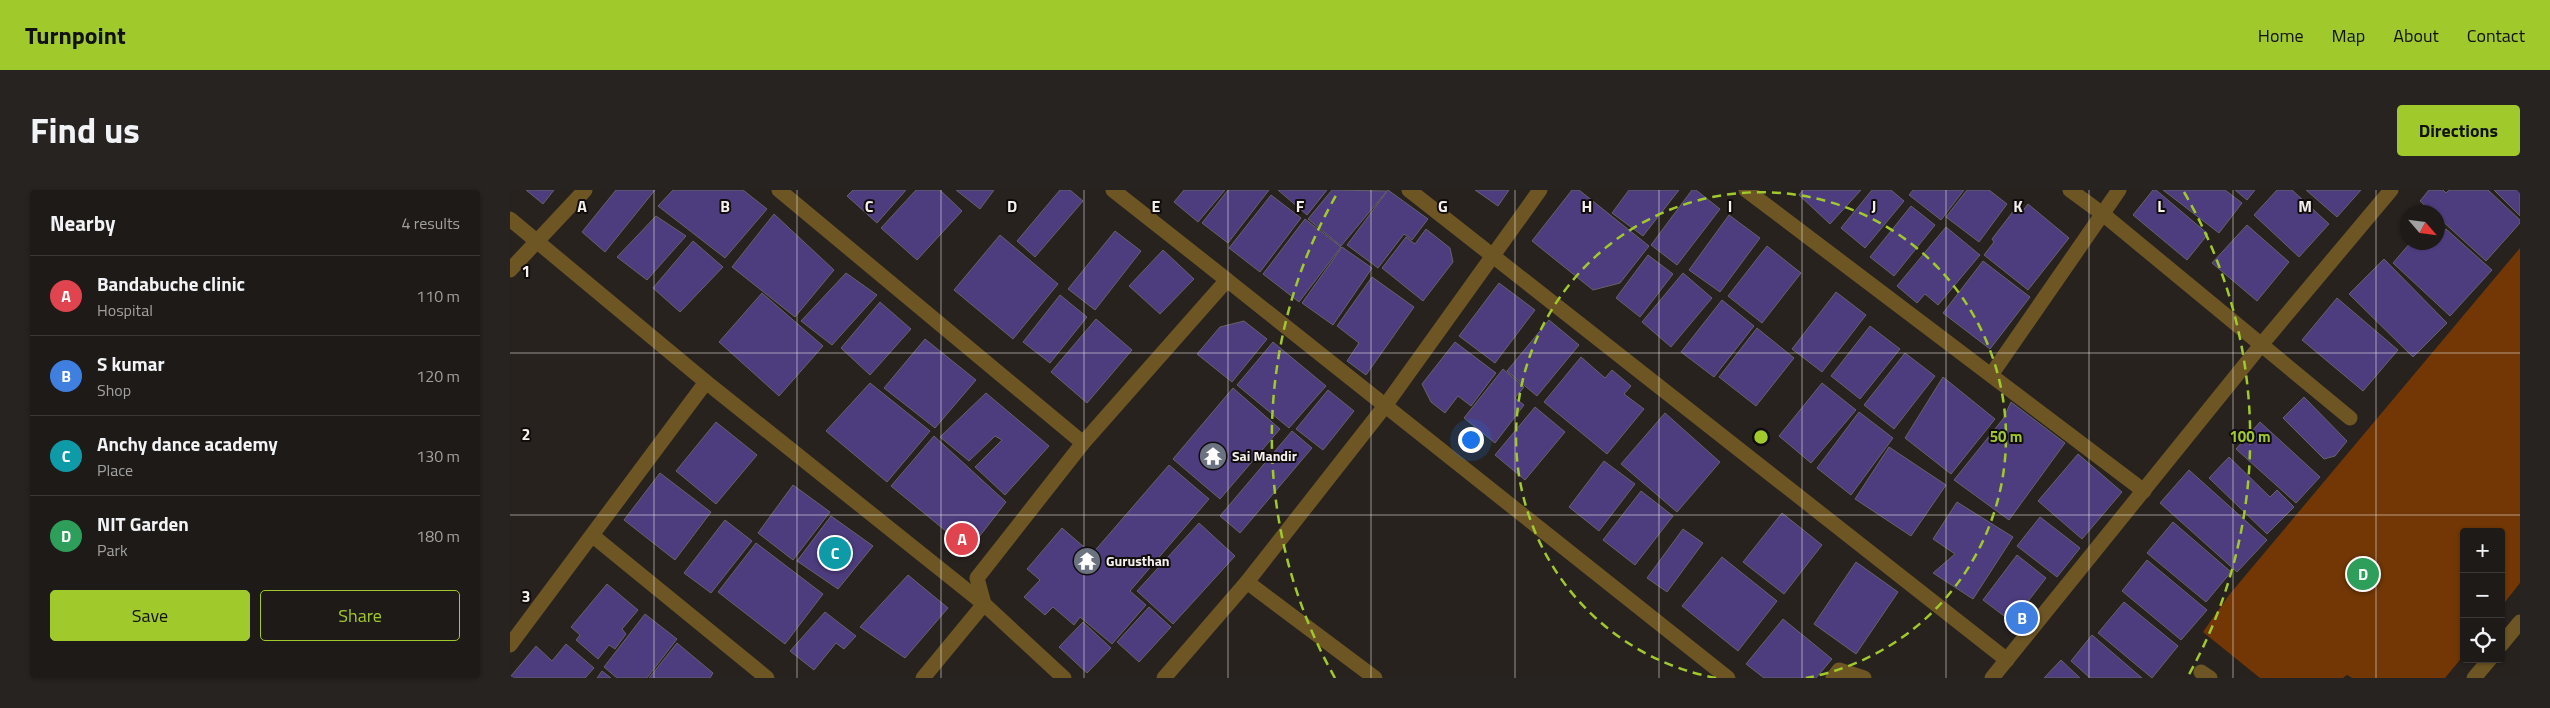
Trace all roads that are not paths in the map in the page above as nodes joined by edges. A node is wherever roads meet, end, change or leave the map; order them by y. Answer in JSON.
{"nodes":[{"id":1,"x":585,"y":190,"type":"edge"},
{"id":2,"x":778,"y":190,"type":"edge"},
{"id":3,"x":1113,"y":190,"type":"edge"},
{"id":4,"x":1409,"y":190,"type":"edge"},
{"id":5,"x":1540,"y":190,"type":"edge"},
{"id":6,"x":1746,"y":190,"type":"edge"},
{"id":7,"x":2070,"y":190,"type":"edge"},
{"id":8,"x":2119,"y":190,"type":"edge"},
{"id":9,"x":2391,"y":190,"type":"edge"},
{"id":10,"x":2104,"y":215,"type":"junction"},
{"id":11,"x":510,"y":219,"type":"edge"},
{"id":12,"x":539,"y":241,"type":"junction"},
{"id":13,"x":1492,"y":257,"type":"junction"},
{"id":14,"x":510,"y":270,"type":"edge"},
{"id":15,"x":1227,"y":280,"type":"junction"},
{"id":16,"x":2261,"y":345,"type":"junction"},
{"id":17,"x":1991,"y":375,"type":"junction"},
{"id":18,"x":706,"y":382,"type":"junction"},
{"id":19,"x":1385,"y":406,"type":"junction"},
{"id":20,"x":2350,"y":418,"type":"dead end"},
{"id":21,"x":1083,"y":443,"type":"junction"},
{"id":22,"x":2144,"y":490,"type":"junction"},
{"id":23,"x":593,"y":536,"type":"junction"},
{"id":24,"x":1247,"y":582,"type":"junction"},
{"id":25,"x":984,"y":604,"type":"junction"},
{"id":26,"x":2520,"y":622,"type":"edge"},
{"id":27,"x":2505,"y":640,"type":"edge"},
{"id":28,"x":510,"y":645,"type":"edge"},
{"id":29,"x":2007,"y":660,"type":"junction"},
{"id":30,"x":2487,"y":663,"type":"edge"},
{"id":31,"x":767,"y":678,"type":"edge"},
{"id":32,"x":923,"y":678,"type":"edge"},
{"id":33,"x":1064,"y":678,"type":"edge"},
{"id":34,"x":1164,"y":678,"type":"edge"},
{"id":35,"x":1375,"y":678,"type":"edge"},
{"id":36,"x":1728,"y":678,"type":"edge"},
{"id":37,"x":1833,"y":678,"type":"edge"},
{"id":38,"x":1864,"y":678,"type":"edge"},
{"id":39,"x":1992,"y":678,"type":"edge"},
{"id":40,"x":2474,"y":678,"type":"edge"}],
"edges":[{"from":1,"to":12,"type":"street"},
{"from":2,"to":21,"type":"street"},
{"from":3,"to":15,"type":"street"},
{"from":4,"to":13,"type":"street"},
{"from":5,"to":13,"type":"street"},
{"from":6,"to":17,"type":"street"},
{"from":7,"to":10,"type":"street"},
{"from":8,"to":10,"type":"street"},
{"from":9,"to":16,"type":"street"},
{"from":10,"to":16,"type":"street"},
{"from":10,"to":17,"type":"street"},
{"from":11,"to":12,"type":"street"},
{"from":12,"to":14,"type":"street"},
{"from":12,"to":18,"type":"street"},
{"from":13,"to":19,"type":"street"},
{"from":13,"to":29,"type":"street"},
{"from":15,"to":19,"type":"street"},
{"from":15,"to":21,"type":"street"},
{"from":16,"to":20,"type":"street"},
{"from":16,"to":22,"type":"street"},
{"from":17,"to":22,"type":"street"},
{"from":18,"to":23,"type":"street"},
{"from":18,"to":25,"type":"street"},
{"from":19,"to":24,"type":"street"},
{"from":19,"to":36,"type":"street"},
{"from":21,"to":25,"type":"street"},
{"from":22,"to":29,"type":"street"},
{"from":23,"to":28,"type":"street"},
{"from":23,"to":31,"type":"street"},
{"from":24,"to":34,"type":"street"},
{"from":24,"to":35,"type":"street"},
{"from":25,"to":32,"type":"street"},
{"from":25,"to":33,"type":"street"},
{"from":26,"to":27,"type":"street"},
{"from":29,"to":39,"type":"street"},
{"from":30,"to":40,"type":"street"},
{"from":37,"to":38,"type":"street"}]}
